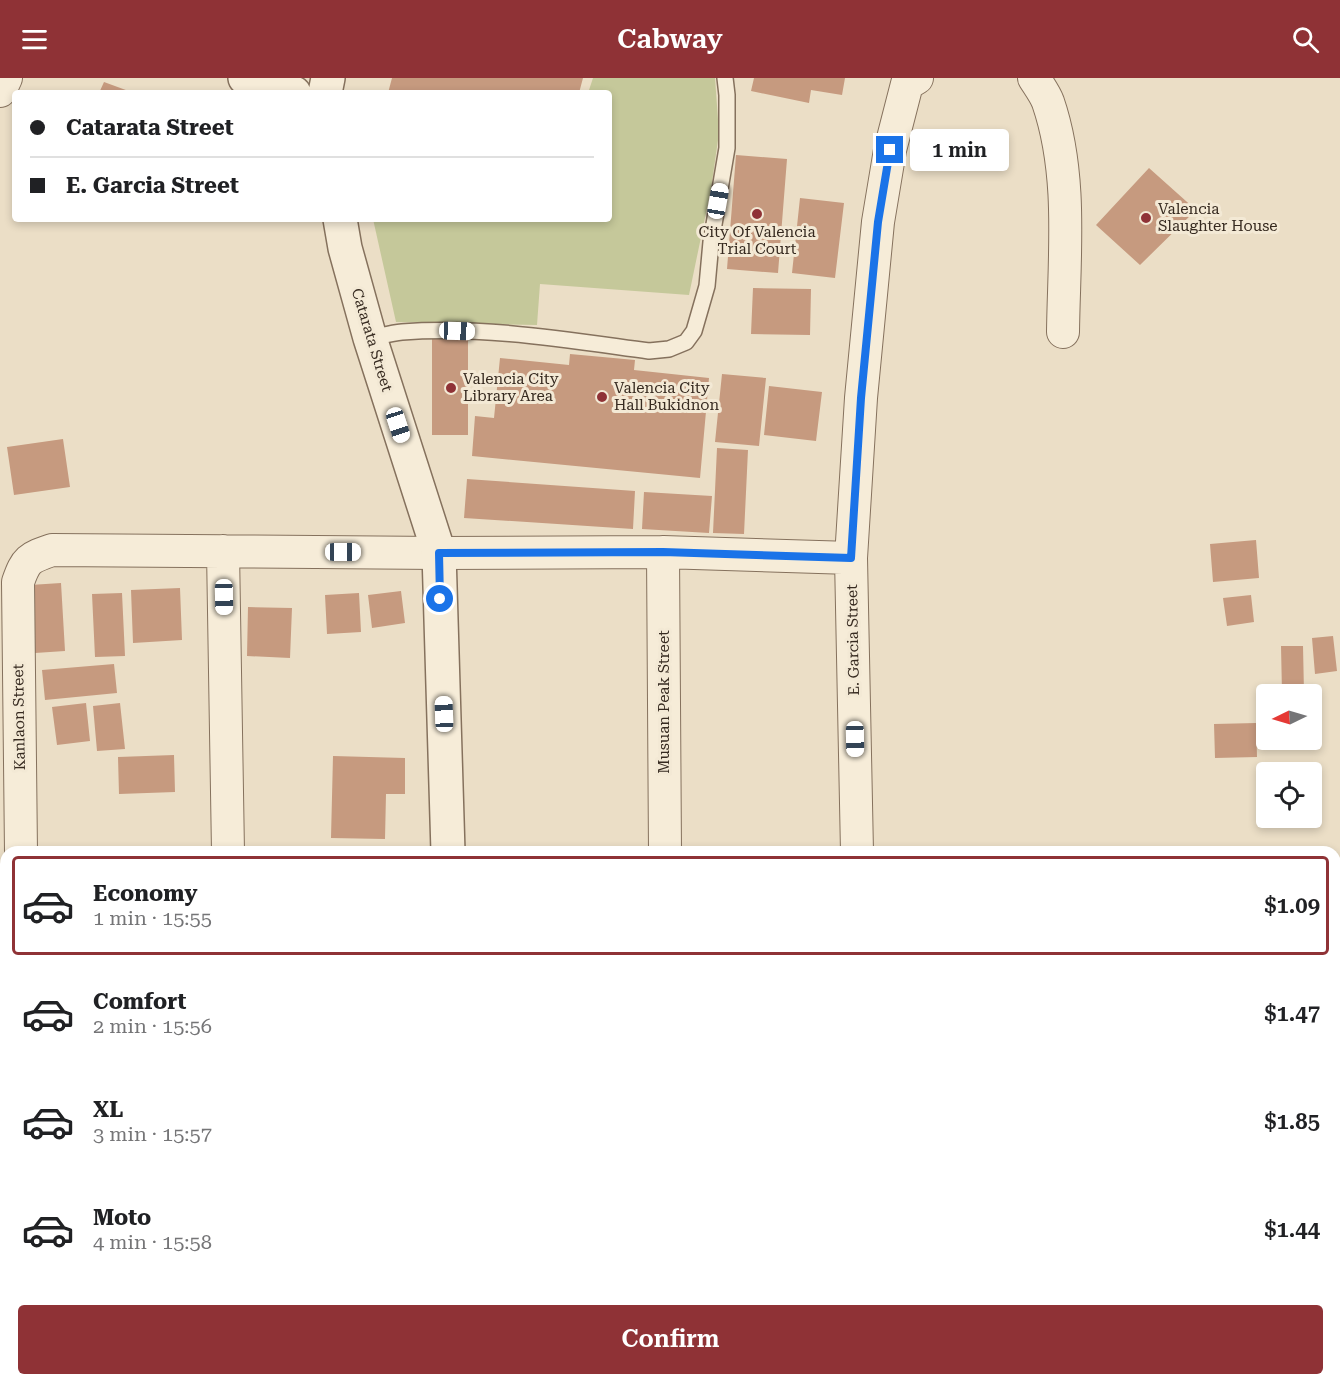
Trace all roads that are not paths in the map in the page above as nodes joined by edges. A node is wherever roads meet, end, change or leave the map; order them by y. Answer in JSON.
{"nodes":[{"id":1,"x":6,"y":78,"type":"edge"},
{"id":2,"x":245,"y":78,"type":"edge"},
{"id":3,"x":725,"y":78,"type":"edge"},
{"id":4,"x":1034,"y":78,"type":"edge"},
{"id":5,"x":910,"y":80,"type":"edge"},
{"id":6,"x":284,"y":90,"type":"edge"},
{"id":7,"x":0,"y":91,"type":"edge"},
{"id":8,"x":341,"y":222,"type":"edge"},
{"id":9,"x":1063,"y":332,"type":"dead end"},
{"id":10,"x":370,"y":338,"type":"junction"},
{"id":11,"x":223,"y":551,"type":"junction"},
{"id":12,"x":663,"y":552,"type":"junction"},
{"id":13,"x":439,"y":553,"type":"junction"},
{"id":14,"x":851,"y":558,"type":"junction"},
{"id":15,"x":21,"y":846,"type":"edge"},
{"id":16,"x":228,"y":846,"type":"edge"},
{"id":17,"x":448,"y":846,"type":"edge"},
{"id":18,"x":665,"y":846,"type":"edge"},
{"id":19,"x":857,"y":846,"type":"edge"}],
"edges":[{"from":1,"to":7,"type":"street"},
{"from":2,"to":6,"type":"street"},
{"from":3,"to":10,"type":"lane"},
{"from":4,"to":9,"type":"street"},
{"from":5,"to":14,"type":"street","name":"E. Garcia Street"},
{"from":8,"to":10,"type":"street","name":"Catarata Street"},
{"from":10,"to":13,"type":"street","name":"Catarata Street"},
{"from":11,"to":13,"type":"street"},
{"from":11,"to":15,"type":"street","name":"Kanlaon Street"},
{"from":11,"to":16,"type":"street"},
{"from":12,"to":13,"type":"street"},
{"from":12,"to":14,"type":"street"},
{"from":12,"to":18,"type":"street","name":"Musuan Peak Street"},
{"from":13,"to":17,"type":"street","name":"Catarata Street"},
{"from":14,"to":19,"type":"street","name":"E. Garcia Street"}]}
